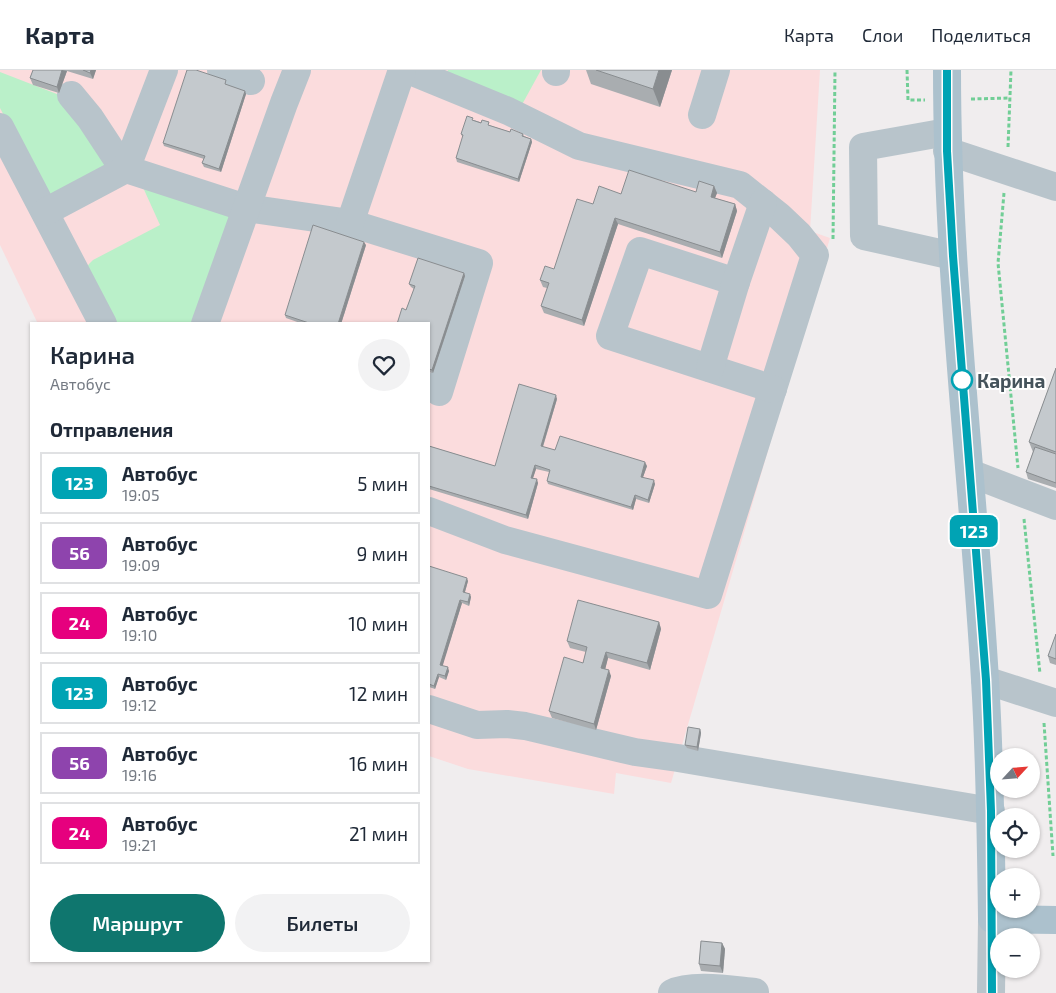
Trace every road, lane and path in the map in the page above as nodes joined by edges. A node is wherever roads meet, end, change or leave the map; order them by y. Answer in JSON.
{"nodes":[{"id":1,"x":164,"y":70,"type":"edge"},
{"id":2,"x":221,"y":70,"type":"edge"},
{"id":3,"x":297,"y":70,"type":"edge"},
{"id":4,"x":402,"y":70,"type":"edge"},
{"id":5,"x":408,"y":70,"type":"edge"},
{"id":6,"x":716,"y":70,"type":"edge"},
{"id":7,"x":835,"y":70,"type":"edge"},
{"id":8,"x":947,"y":70,"type":"edge"},
{"id":9,"x":1010,"y":70,"type":"edge"},
{"id":10,"x":251,"y":81,"type":"dead end"},
{"id":11,"x":72,"y":95,"type":"dead end"},
{"id":12,"x":702,"y":115,"type":"dead end"},
{"id":13,"x":0,"y":127,"type":"edge"},
{"id":14,"x":947,"y":141,"type":"junction"},
{"id":15,"x":126,"y":169,"type":"junction"},
{"id":16,"x":1006,"y":170,"type":"junction"},
{"id":17,"x":1056,"y":187,"type":"edge"},
{"id":18,"x":763,"y":203,"type":"junction"},
{"id":19,"x":246,"y":208,"type":"junction"},
{"id":20,"x":45,"y":212,"type":"junction"},
{"id":21,"x":350,"y":223,"type":"junction"},
{"id":22,"x":833,"y":241,"type":"dead end"},
{"id":23,"x":953,"y":256,"type":"junction"},
{"id":24,"x":736,"y":282,"type":"junction"},
{"id":25,"x":102,"y":322,"type":"edge"},
{"id":26,"x":206,"y":322,"type":"edge"},
{"id":27,"x":710,"y":368,"type":"junction"},
{"id":28,"x":773,"y":388,"type":"junction"},
{"id":29,"x":439,"y":392,"type":"dead end"},
{"id":30,"x":970,"y":473,"type":"junction"},
{"id":31,"x":1021,"y":493,"type":"junction"},
{"id":32,"x":1056,"y":506,"type":"edge"},
{"id":33,"x":430,"y":511,"type":"edge"},
{"id":34,"x":986,"y":680,"type":"junction"},
{"id":35,"x":1049,"y":701,"type":"edge"},
{"id":36,"x":430,"y":708,"type":"edge"},
{"id":37,"x":991,"y":808,"type":"edge"},
{"id":38,"x":990,"y":811,"type":"edge"},
{"id":39,"x":1053,"y":856,"type":"dead end"},
{"id":40,"x":991,"y":858,"type":"edge"},
{"id":41,"x":992,"y":919,"type":"junction"},
{"id":42,"x":1056,"y":920,"type":"edge"},
{"id":43,"x":755,"y":992,"type":"edge"},
{"id":44,"x":672,"y":993,"type":"edge"},
{"id":45,"x":992,"y":993,"type":"edge"}],
"edges":[{"from":1,"to":15,"type":"street"},
{"from":2,"to":10,"type":"street"},
{"from":3,"to":19,"type":"street"},
{"from":4,"to":21,"type":"street"},
{"from":5,"to":18,"type":"street"},
{"from":6,"to":12,"type":"street"},
{"from":7,"to":22,"type":"path"},
{"from":8,"to":14,"type":"main road"},
{"from":9,"to":16,"type":"path"},
{"from":11,"to":15,"type":"street"},
{"from":13,"to":20,"type":"street"},
{"from":14,"to":16,"type":"street"},
{"from":14,"to":23,"type":"main road"},
{"from":14,"to":23,"type":"street"},
{"from":15,"to":19,"type":"street"},
{"from":15,"to":20,"type":"street"},
{"from":16,"to":17,"type":"street"},
{"from":16,"to":31,"type":"path"},
{"from":18,"to":24,"type":"street"},
{"from":18,"to":28,"type":"street"},
{"from":19,"to":21,"type":"street"},
{"from":19,"to":26,"type":"street"},
{"from":20,"to":25,"type":"street"},
{"from":21,"to":29,"type":"street"},
{"from":23,"to":30,"type":"main road"},
{"from":24,"to":27,"type":"street"},
{"from":24,"to":27,"type":"street"},
{"from":27,"to":28,"type":"street"},
{"from":28,"to":33,"type":"street"},
{"from":30,"to":31,"type":"street"},
{"from":30,"to":34,"type":"main road"},
{"from":31,"to":32,"type":"street"},
{"from":31,"to":35,"type":"path"},
{"from":34,"to":35,"type":"street"},
{"from":34,"to":37,"type":"main road"},
{"from":35,"to":39,"type":"path"},
{"from":36,"to":38,"type":"street"},
{"from":40,"to":41,"type":"main road"},
{"from":41,"to":42,"type":"main road"},
{"from":41,"to":45,"type":"street"},
{"from":43,"to":44,"type":"street"}]}
